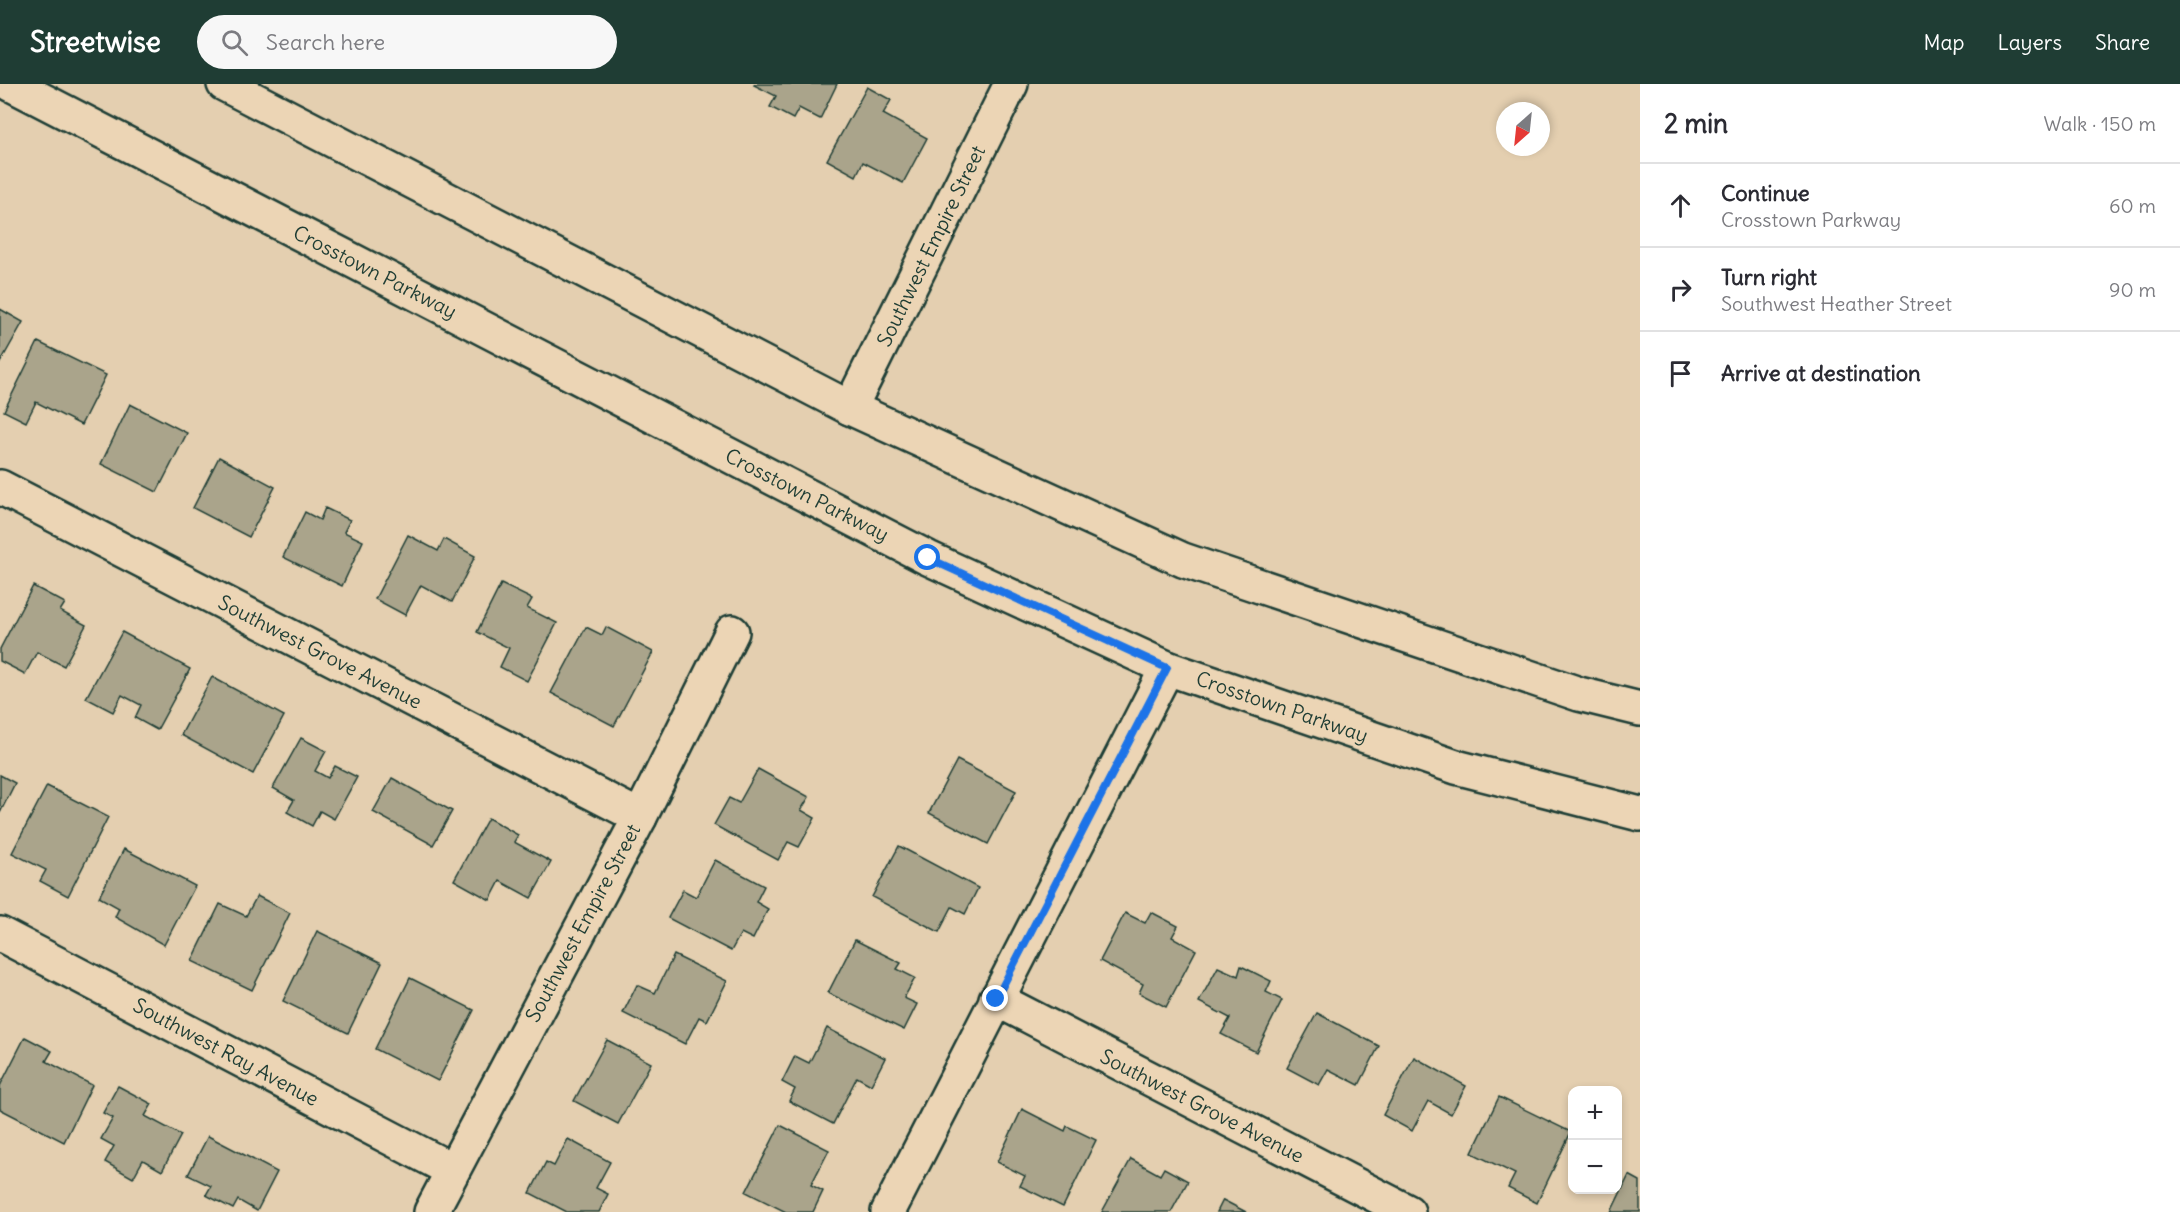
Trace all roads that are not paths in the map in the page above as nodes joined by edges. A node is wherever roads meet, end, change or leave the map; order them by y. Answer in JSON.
{"nodes":[{"id":1,"x":11,"y":84,"type":"edge"},
{"id":2,"x":224,"y":84,"type":"edge"},
{"id":3,"x":1011,"y":84,"type":"edge"},
{"id":4,"x":850,"y":408,"type":"junction"},
{"id":5,"x":0,"y":488,"type":"edge"},
{"id":6,"x":732,"y":632,"type":"dead end"},
{"id":7,"x":1167,"y":668,"type":"junction"},
{"id":8,"x":1640,"y":709,"type":"edge"},
{"id":9,"x":1640,"y":814,"type":"edge"},
{"id":10,"x":640,"y":817,"type":"junction"},
{"id":11,"x":0,"y":934,"type":"edge"},
{"id":12,"x":996,"y":999,"type":"junction"},
{"id":13,"x":452,"y":1170,"type":"junction"},
{"id":14,"x":431,"y":1212,"type":"edge"},
{"id":15,"x":888,"y":1212,"type":"edge"},
{"id":16,"x":1408,"y":1212,"type":"edge"}],
"edges":[{"from":1,"to":7,"type":"main road","name":"Crosstown Parkway"},
{"from":2,"to":4,"type":"main road"},
{"from":3,"to":4,"type":"main road","name":"Southwest Empire Street"},
{"from":4,"to":8,"type":"main road"},
{"from":5,"to":10,"type":"main road","name":"Southwest Grove Avenue"},
{"from":6,"to":10,"type":"main road","name":"Southwest Empire Street"},
{"from":7,"to":9,"type":"main road","name":"Crosstown Parkway"},
{"from":7,"to":12,"type":"main road"},
{"from":10,"to":13,"type":"main road","name":"Southwest Empire Street"},
{"from":11,"to":13,"type":"main road","name":"Southwest Ray Avenue"},
{"from":12,"to":15,"type":"main road"},
{"from":12,"to":16,"type":"main road","name":"Southwest Grove Avenue"},
{"from":13,"to":14,"type":"main road","name":"Southwest Empire Street"}]}
